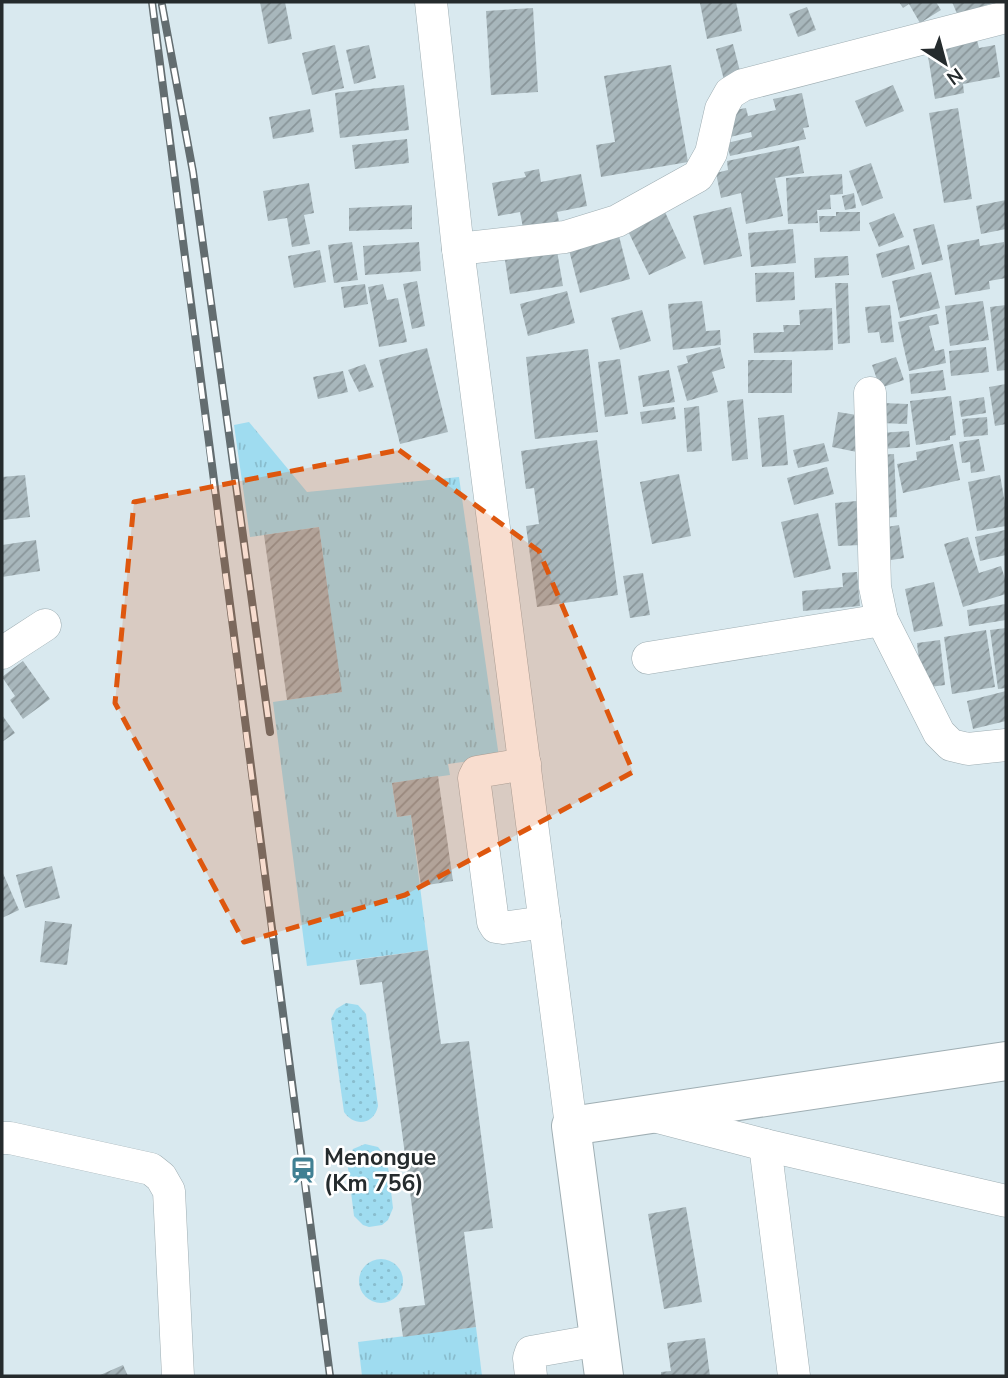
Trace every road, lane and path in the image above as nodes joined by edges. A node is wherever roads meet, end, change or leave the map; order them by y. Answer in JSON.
{"nodes":[{"id":1,"x":431,"y":2,"type":"edge"},
{"id":2,"x":1006,"y":17,"type":"edge"},
{"id":3,"x":458,"y":249,"type":"junction"},
{"id":4,"x":870,"y":393,"type":"dead end"},
{"id":5,"x":882,"y":620,"type":"junction"},
{"id":6,"x":45,"y":625,"type":"dead end"},
{"id":7,"x":2,"y":653,"type":"edge"},
{"id":8,"x":648,"y":658,"type":"dead end"},
{"id":9,"x":1006,"y":745,"type":"edge"},
{"id":10,"x":525,"y":764,"type":"junction"},
{"id":11,"x":545,"y":922,"type":"junction"},
{"id":12,"x":1006,"y":1061,"type":"edge"},
{"id":13,"x":647,"y":1114,"type":"junction"},
{"id":14,"x":571,"y":1126,"type":"junction"},
{"id":15,"x":2,"y":1138,"type":"edge"},
{"id":16,"x":765,"y":1145,"type":"junction"},
{"id":17,"x":1006,"y":1201,"type":"edge"},
{"id":18,"x":602,"y":1358,"type":"edge"},
{"id":19,"x":178,"y":1376,"type":"edge"},
{"id":20,"x":531,"y":1376,"type":"edge"},
{"id":21,"x":794,"y":1376,"type":"edge"}],
"edges":[{"from":1,"to":3,"type":"street"},
{"from":2,"to":3,"type":"street"},
{"from":3,"to":10,"type":"street"},
{"from":4,"to":5,"type":"street"},
{"from":5,"to":8,"type":"street"},
{"from":5,"to":9,"type":"street"},
{"from":6,"to":7,"type":"street"},
{"from":10,"to":11,"type":"street"},
{"from":10,"to":11,"type":"street"},
{"from":11,"to":14,"type":"street"},
{"from":12,"to":13,"type":"main road"},
{"from":13,"to":14,"type":"main road"},
{"from":13,"to":16,"type":"street"},
{"from":14,"to":18,"type":"main road"},
{"from":15,"to":19,"type":"street"},
{"from":16,"to":17,"type":"street"},
{"from":16,"to":21,"type":"street"},
{"from":18,"to":20,"type":"street"}]}
